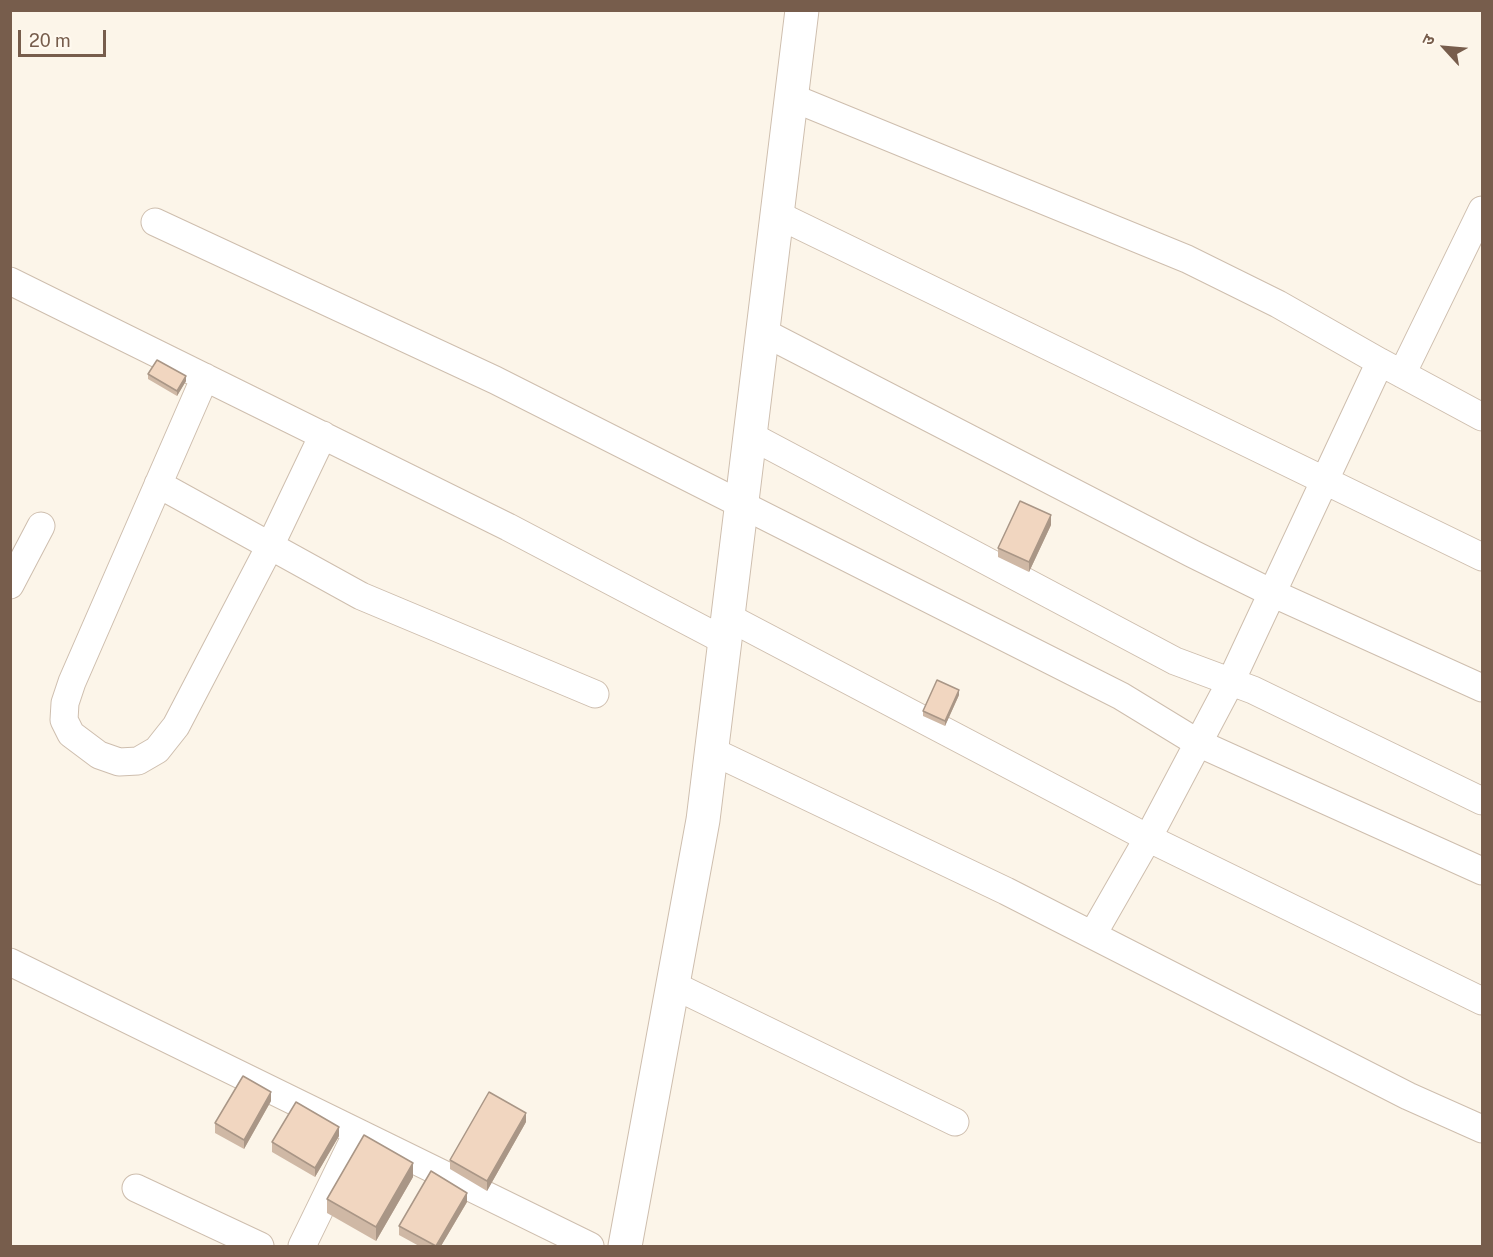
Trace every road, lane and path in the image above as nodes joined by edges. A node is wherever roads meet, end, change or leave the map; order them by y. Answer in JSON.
{"nodes":[{"id":1,"x":802,"y":10,"type":"edge"},
{"id":2,"x":793,"y":98,"type":"junction"},
{"id":3,"x":1482,"y":210,"type":"edge"},
{"id":4,"x":778,"y":215,"type":"junction"},
{"id":5,"x":155,"y":222,"type":"dead end"},
{"id":6,"x":10,"y":281,"type":"edge"},
{"id":7,"x":763,"y":332,"type":"junction"},
{"id":8,"x":1391,"y":368,"type":"junction"},
{"id":9,"x":205,"y":377,"type":"junction"},
{"id":10,"x":1482,"y":417,"type":"edge"},
{"id":11,"x":323,"y":435,"type":"junction"},
{"id":12,"x":751,"y":436,"type":"junction"},
{"id":13,"x":1324,"y":482,"type":"junction"},
{"id":14,"x":158,"y":484,"type":"junction"},
{"id":15,"x":742,"y":504,"type":"junction"},
{"id":16,"x":41,"y":526,"type":"dead end"},
{"id":17,"x":270,"y":546,"type":"junction"},
{"id":18,"x":1482,"y":557,"type":"edge"},
{"id":19,"x":10,"y":585,"type":"edge"},
{"id":20,"x":1272,"y":593,"type":"junction"},
{"id":21,"x":727,"y":629,"type":"junction"},
{"id":22,"x":1232,"y":681,"type":"junction"},
{"id":23,"x":1482,"y":688,"type":"edge"},
{"id":24,"x":595,"y":694,"type":"dead end"},
{"id":25,"x":1198,"y":743,"type":"junction"},
{"id":26,"x":712,"y":751,"type":"junction"},
{"id":27,"x":1482,"y":801,"type":"edge"},
{"id":28,"x":1148,"y":838,"type":"junction"},
{"id":29,"x":1482,"y":872,"type":"edge"},
{"id":30,"x":1093,"y":934,"type":"junction"},
{"id":31,"x":10,"y":962,"type":"edge"},
{"id":32,"x":673,"y":986,"type":"junction"},
{"id":33,"x":1482,"y":1001,"type":"edge"},
{"id":34,"x":955,"y":1122,"type":"dead end"},
{"id":35,"x":1482,"y":1129,"type":"edge"},
{"id":36,"x":357,"y":1133,"type":"junction"},
{"id":37,"x":136,"y":1188,"type":"dead end"},
{"id":38,"x":260,"y":1246,"type":"edge"},
{"id":39,"x":302,"y":1246,"type":"edge"},
{"id":40,"x":590,"y":1246,"type":"edge"},
{"id":41,"x":625,"y":1246,"type":"edge"}],
"edges":[{"from":1,"to":2,"type":"street"},
{"from":2,"to":4,"type":"street"},
{"from":2,"to":8,"type":"street"},
{"from":3,"to":8,"type":"street"},
{"from":4,"to":7,"type":"street"},
{"from":4,"to":13,"type":"street"},
{"from":5,"to":15,"type":"street"},
{"from":6,"to":9,"type":"street"},
{"from":7,"to":12,"type":"street"},
{"from":7,"to":20,"type":"street"},
{"from":8,"to":10,"type":"street"},
{"from":8,"to":13,"type":"street"},
{"from":9,"to":11,"type":"street"},
{"from":9,"to":14,"type":"street"},
{"from":11,"to":17,"type":"street"},
{"from":11,"to":21,"type":"street"},
{"from":12,"to":15,"type":"street"},
{"from":12,"to":22,"type":"street"},
{"from":13,"to":18,"type":"street"},
{"from":13,"to":20,"type":"street"},
{"from":14,"to":17,"type":"street"},
{"from":14,"to":17,"type":"street"},
{"from":15,"to":21,"type":"street"},
{"from":15,"to":25,"type":"street"},
{"from":16,"to":19,"type":"street"},
{"from":17,"to":24,"type":"street"},
{"from":20,"to":22,"type":"street"},
{"from":20,"to":23,"type":"street"},
{"from":21,"to":26,"type":"street"},
{"from":21,"to":28,"type":"street"},
{"from":22,"to":25,"type":"street"},
{"from":22,"to":27,"type":"street"},
{"from":25,"to":28,"type":"street"},
{"from":25,"to":29,"type":"street"},
{"from":26,"to":30,"type":"street"},
{"from":26,"to":32,"type":"street"},
{"from":28,"to":30,"type":"street"},
{"from":28,"to":33,"type":"street"},
{"from":30,"to":35,"type":"street"},
{"from":31,"to":36,"type":"street"},
{"from":32,"to":34,"type":"street"},
{"from":32,"to":41,"type":"street"},
{"from":36,"to":39,"type":"street"},
{"from":36,"to":40,"type":"street"},
{"from":37,"to":38,"type":"street"}]}
